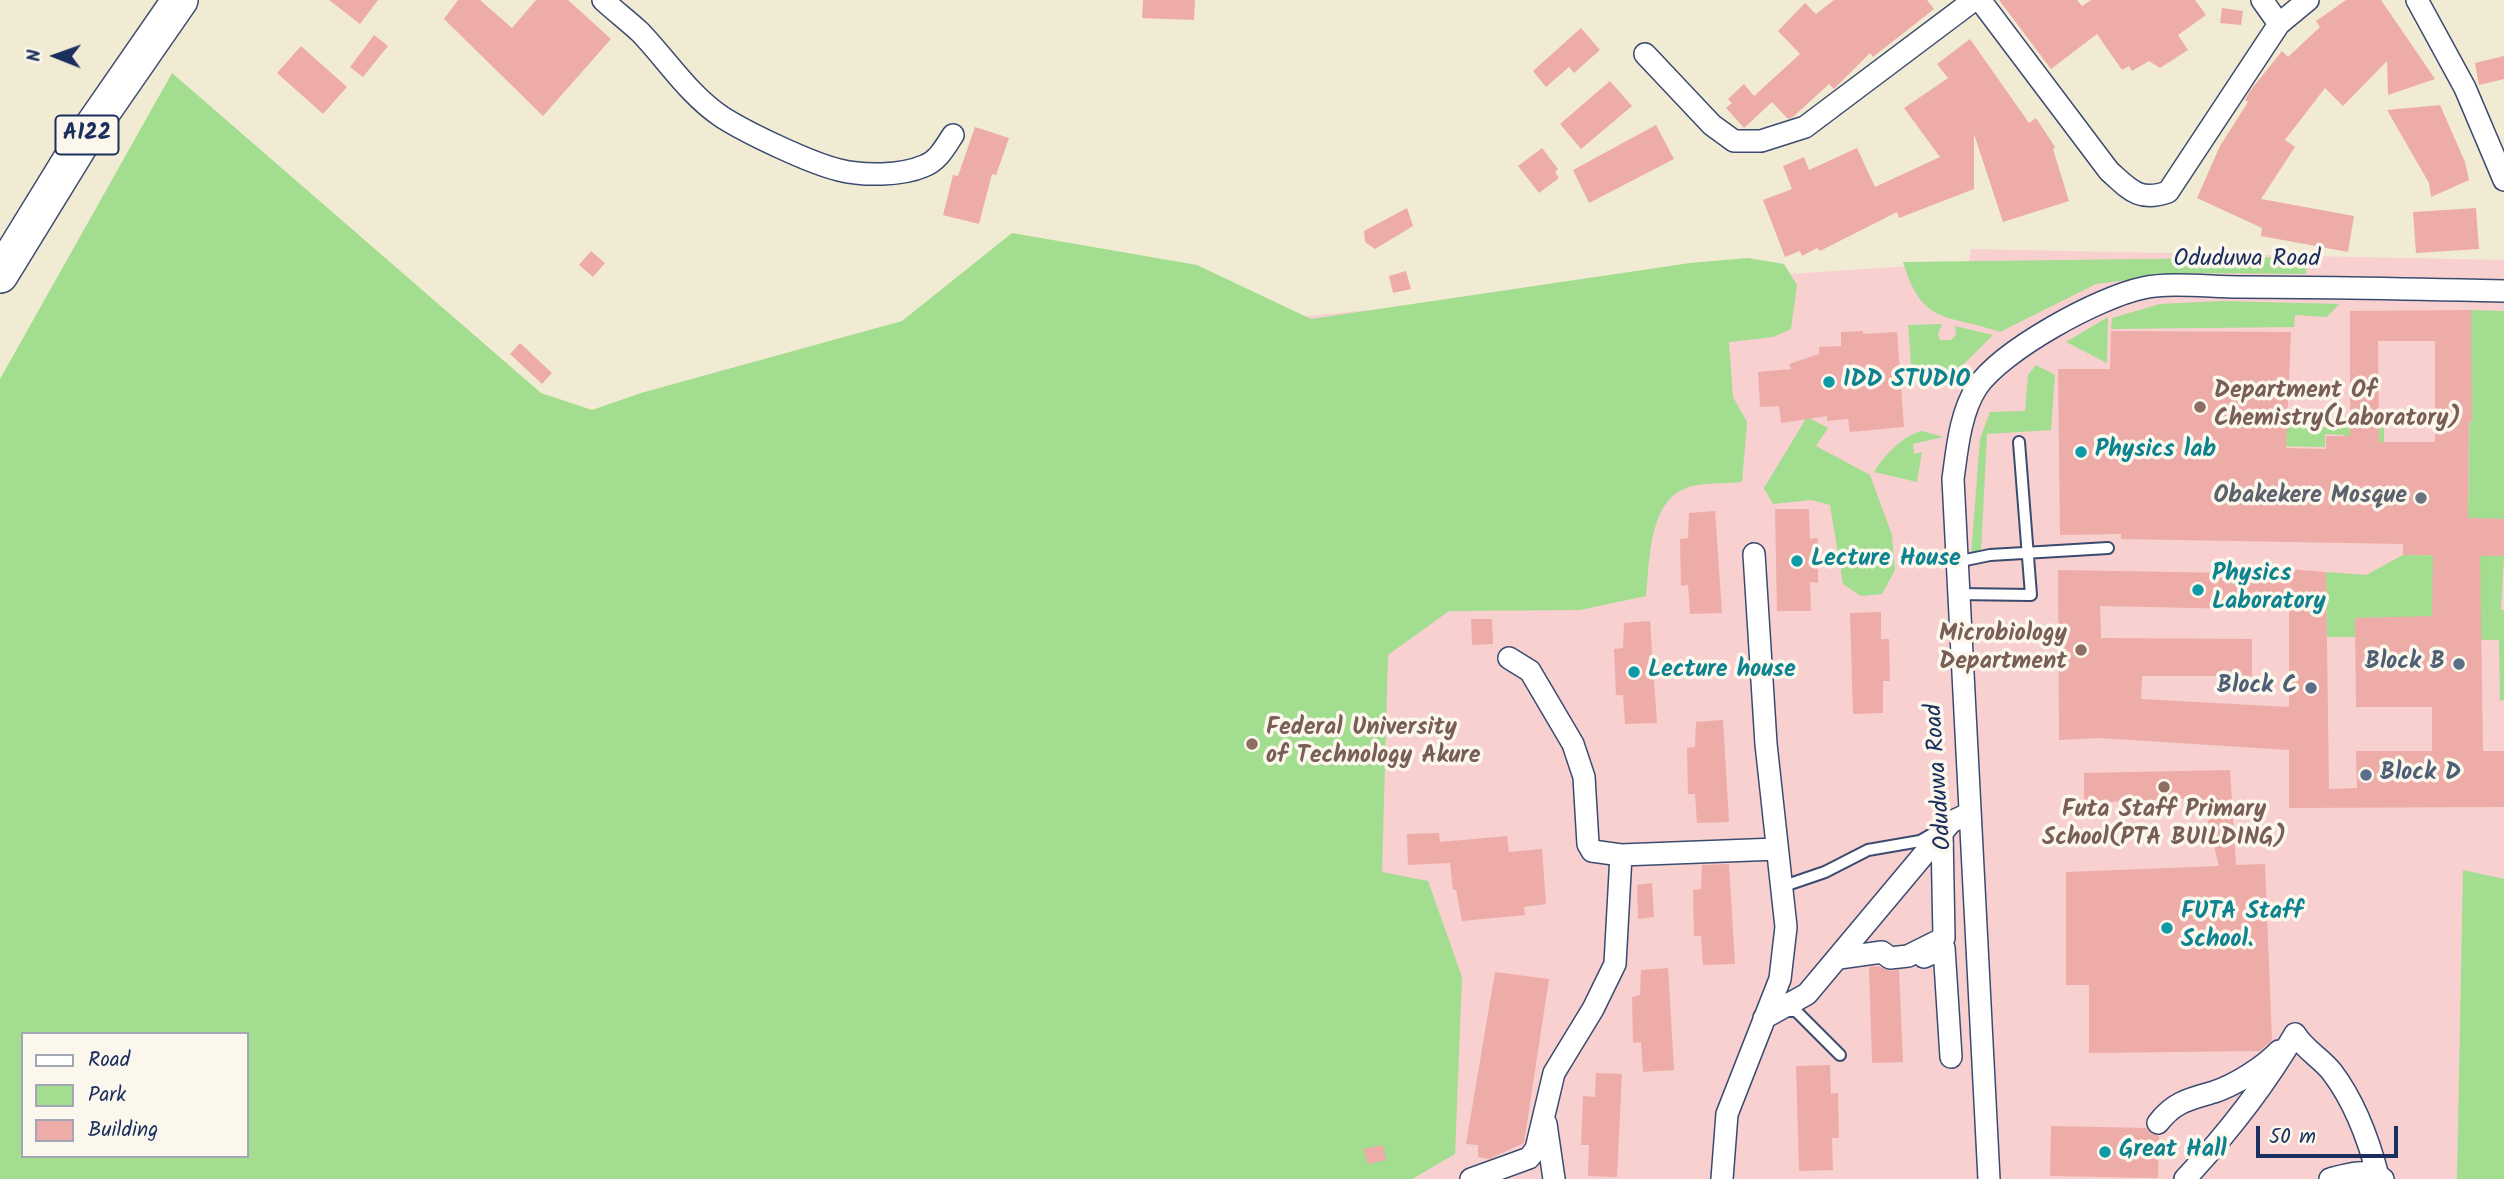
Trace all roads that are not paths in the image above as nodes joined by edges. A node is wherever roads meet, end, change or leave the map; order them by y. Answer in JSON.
{"nodes":[{"id":1,"x":180,"y":0,"type":"edge"},
{"id":2,"x":603,"y":0,"type":"edge"},
{"id":3,"x":1974,"y":0,"type":"edge"},
{"id":4,"x":1980,"y":0,"type":"edge"},
{"id":5,"x":2262,"y":0,"type":"edge"},
{"id":6,"x":2308,"y":0,"type":"edge"},
{"id":7,"x":2417,"y":0,"type":"edge"},
{"id":8,"x":2279,"y":24,"type":"junction"},
{"id":9,"x":1645,"y":54,"type":"dead end"},
{"id":10,"x":953,"y":135,"type":"dead end"},
{"id":11,"x":2504,"y":180,"type":"edge"},
{"id":12,"x":2,"y":267,"type":"edge"},
{"id":13,"x":2504,"y":292,"type":"edge"},
{"id":14,"x":2019,"y":442,"type":"dead end"},
{"id":15,"x":2108,"y":548,"type":"dead end"},
{"id":16,"x":2027,"y":552,"type":"junction"},
{"id":17,"x":1754,"y":554,"type":"dead end"},
{"id":18,"x":1956,"y":562,"type":"junction"},
{"id":19,"x":1957,"y":594,"type":"junction"},
{"id":20,"x":1509,"y":658,"type":"dead end"},
{"id":21,"x":1954,"y":823,"type":"junction"},
{"id":22,"x":1777,"y":849,"type":"junction"},
{"id":23,"x":1621,"y":855,"type":"junction"},
{"id":24,"x":1781,"y":887,"type":"junction"},
{"id":25,"x":1908,"y":956,"type":"junction"},
{"id":26,"x":1839,"y":958,"type":"junction"},
{"id":27,"x":1771,"y":1014,"type":"junction"},
{"id":28,"x":2295,"y":1034,"type":"junction"},
{"id":29,"x":1840,"y":1055,"type":"dead end"},
{"id":30,"x":1951,"y":1058,"type":"dead end"},
{"id":31,"x":1544,"y":1112,"type":"junction"},
{"id":32,"x":2158,"y":1123,"type":"dead end"},
{"id":33,"x":2381,"y":1177,"type":"edge"},
{"id":34,"x":1471,"y":1179,"type":"edge"},
{"id":35,"x":1554,"y":1179,"type":"edge"},
{"id":36,"x":1722,"y":1179,"type":"edge"},
{"id":37,"x":1989,"y":1179,"type":"edge"},
{"id":38,"x":2185,"y":1179,"type":"edge"},
{"id":39,"x":2330,"y":1179,"type":"edge"}],
"edges":[{"from":1,"to":12,"type":"highway","number":"A122"},
{"from":2,"to":10,"type":"street"},
{"from":3,"to":9,"type":"street"},
{"from":4,"to":8,"type":"street"},
{"from":5,"to":8,"type":"street"},
{"from":6,"to":8,"type":"street"},
{"from":7,"to":11,"type":"street"},
{"from":13,"to":18,"type":"street","name":"Oduduwa Road"},
{"from":14,"to":16,"type":"lane"},
{"from":15,"to":16,"type":"lane"},
{"from":16,"to":18,"type":"lane"},
{"from":16,"to":19,"type":"lane"},
{"from":17,"to":22,"type":"street"},
{"from":18,"to":19,"type":"street","name":"Oduduwa Road"},
{"from":19,"to":21,"type":"street","name":"Oduduwa Road"},
{"from":20,"to":23,"type":"street"},
{"from":21,"to":24,"type":"lane"},
{"from":21,"to":25,"type":"street"},
{"from":21,"to":26,"type":"street"},
{"from":21,"to":37,"type":"street","name":"Oduduwa Road"},
{"from":22,"to":23,"type":"street"},
{"from":22,"to":24,"type":"street"},
{"from":23,"to":31,"type":"street"},
{"from":24,"to":27,"type":"street"},
{"from":25,"to":26,"type":"street"},
{"from":25,"to":30,"type":"street"},
{"from":26,"to":27,"type":"street"},
{"from":27,"to":29,"type":"lane"},
{"from":27,"to":36,"type":"street"},
{"from":28,"to":32,"type":"street"},
{"from":28,"to":33,"type":"street"},
{"from":28,"to":38,"type":"street"},
{"from":31,"to":34,"type":"street"},
{"from":31,"to":35,"type":"street"},
{"from":33,"to":39,"type":"street"}]}
